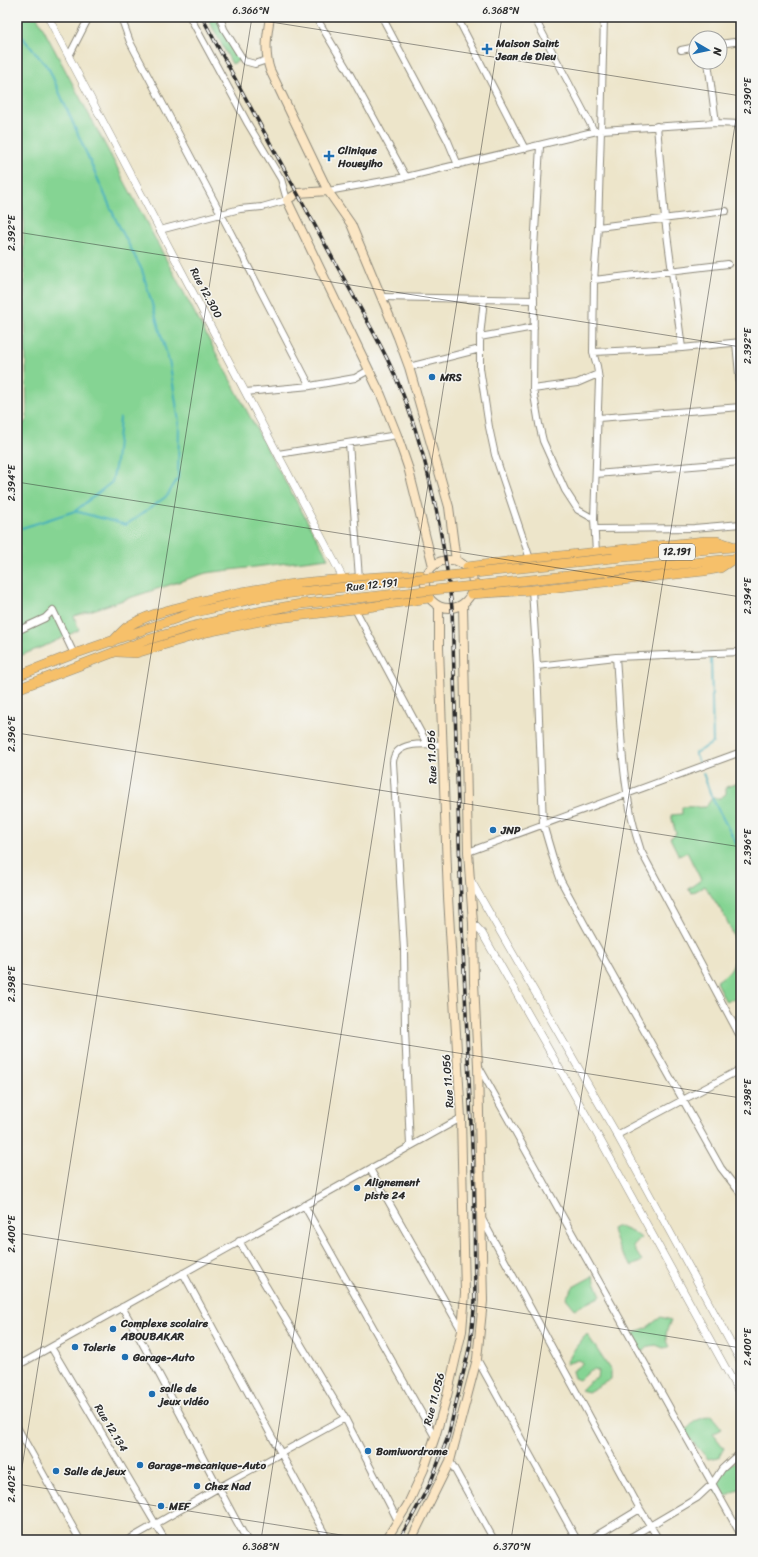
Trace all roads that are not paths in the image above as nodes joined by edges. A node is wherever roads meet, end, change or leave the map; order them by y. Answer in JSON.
{"nodes":[{"id":1,"x":48,"y":17,"type":"edge"},
{"id":2,"x":89,"y":17,"type":"edge"},
{"id":3,"x":121,"y":17,"type":"edge"},
{"id":4,"x":190,"y":17,"type":"edge"},
{"id":5,"x":220,"y":17,"type":"edge"},
{"id":6,"x":270,"y":17,"type":"edge"},
{"id":7,"x":316,"y":17,"type":"edge"},
{"id":8,"x":382,"y":17,"type":"edge"},
{"id":9,"x":457,"y":17,"type":"edge"},
{"id":10,"x":534,"y":17,"type":"edge"},
{"id":11,"x":604,"y":17,"type":"edge"},
{"id":12,"x":741,"y":41,"type":"edge"},
{"id":13,"x":728,"y":43,"type":"edge"},
{"id":14,"x":688,"y":49,"type":"edge"},
{"id":15,"x":681,"y":50,"type":"dead end"},
{"id":16,"x":69,"y":56,"type":"junction"},
{"id":17,"x":267,"y":60,"type":"junction"},
{"id":18,"x":709,"y":70,"type":"edge"},
{"id":19,"x":716,"y":123,"type":"junction"},
{"id":20,"x":741,"y":124,"type":"edge"},
{"id":21,"x":657,"y":126,"type":"junction"},
{"id":22,"x":601,"y":130,"type":"junction"},
{"id":23,"x":594,"y":132,"type":"junction"},
{"id":24,"x":540,"y":146,"type":"junction"},
{"id":25,"x":525,"y":149,"type":"junction"},
{"id":26,"x":458,"y":165,"type":"junction"},
{"id":27,"x":406,"y":177,"type":"junction"},
{"id":28,"x":328,"y":191,"type":"junction"},
{"id":29,"x":287,"y":200,"type":"junction"},
{"id":30,"x":726,"y":211,"type":"dead end"},
{"id":31,"x":221,"y":214,"type":"junction"},
{"id":32,"x":665,"y":219,"type":"junction"},
{"id":33,"x":598,"y":227,"type":"junction"},
{"id":34,"x":160,"y":230,"type":"junction"},
{"id":35,"x":728,"y":264,"type":"dead end"},
{"id":36,"x":673,"y":271,"type":"junction"},
{"id":37,"x":594,"y":280,"type":"junction"},
{"id":38,"x":382,"y":297,"type":"junction"},
{"id":39,"x":484,"y":299,"type":"junction"},
{"id":40,"x":534,"y":300,"type":"junction"},
{"id":41,"x":534,"y":328,"type":"junction"},
{"id":42,"x":480,"y":337,"type":"junction"},
{"id":43,"x":738,"y":343,"type":"edge"},
{"id":44,"x":682,"y":348,"type":"junction"},
{"id":45,"x":480,"y":349,"type":"junction"},
{"id":46,"x":593,"y":352,"type":"junction"},
{"id":47,"x":409,"y":367,"type":"junction"},
{"id":48,"x":369,"y":370,"type":"junction"},
{"id":49,"x":598,"y":374,"type":"junction"},
{"id":50,"x":310,"y":386,"type":"junction"},
{"id":51,"x":533,"y":389,"type":"junction"},
{"id":52,"x":246,"y":392,"type":"junction"},
{"id":53,"x":741,"y":395,"type":"edge"},
{"id":54,"x":741,"y":406,"type":"edge"},
{"id":55,"x":598,"y":418,"type":"junction"},
{"id":56,"x":397,"y":435,"type":"junction"},
{"id":57,"x":349,"y":443,"type":"junction"},
{"id":58,"x":278,"y":454,"type":"junction"},
{"id":59,"x":741,"y":462,"type":"edge"},
{"id":60,"x":596,"y":474,"type":"junction"},
{"id":61,"x":594,"y":519,"type":"junction"},
{"id":62,"x":741,"y":524,"type":"edge"},
{"id":63,"x":595,"y":529,"type":"junction"},
{"id":64,"x":738,"y":547,"type":"edge"},
{"id":65,"x":596,"y":552,"type":"junction"},
{"id":66,"x":738,"y":558,"type":"edge"},
{"id":67,"x":530,"y":559,"type":"junction"},
{"id":68,"x":456,"y":560,"type":"junction"},
{"id":69,"x":433,"y":566,"type":"junction"},
{"id":70,"x":467,"y":567,"type":"junction"},
{"id":71,"x":426,"y":575,"type":"junction"},
{"id":72,"x":343,"y":578,"type":"junction"},
{"id":73,"x":359,"y":578,"type":"junction"},
{"id":74,"x":532,"y":590,"type":"junction"},
{"id":75,"x":471,"y":594,"type":"junction"},
{"id":76,"x":429,"y":598,"type":"junction"},
{"id":77,"x":463,"y":604,"type":"junction"},
{"id":78,"x":439,"y":607,"type":"junction"},
{"id":79,"x":355,"y":609,"type":"junction"},
{"id":80,"x":17,"y":631,"type":"edge"},
{"id":81,"x":112,"y":642,"type":"junction"},
{"id":82,"x":117,"y":652,"type":"junction"},
{"id":83,"x":741,"y":652,"type":"edge"},
{"id":84,"x":74,"y":654,"type":"junction"},
{"id":85,"x":616,"y":656,"type":"junction"},
{"id":86,"x":537,"y":666,"type":"junction"},
{"id":87,"x":17,"y":676,"type":"edge"},
{"id":88,"x":17,"y":689,"type":"edge"},
{"id":89,"x":427,"y":744,"type":"junction"},
{"id":90,"x":443,"y":745,"type":"junction"},
{"id":91,"x":741,"y":752,"type":"edge"},
{"id":92,"x":626,"y":794,"type":"junction"},
{"id":93,"x":543,"y":824,"type":"junction"},
{"id":94,"x":468,"y":852,"type":"junction"},
{"id":95,"x":470,"y":879,"type":"junction"},
{"id":96,"x":473,"y":923,"type":"junction"},
{"id":97,"x":741,"y":1038,"type":"edge"},
{"id":98,"x":478,"y":1066,"type":"junction"},
{"id":99,"x":741,"y":1069,"type":"edge"},
{"id":100,"x":683,"y":1100,"type":"junction"},
{"id":101,"x":461,"y":1118,"type":"junction"},
{"id":102,"x":617,"y":1135,"type":"junction"},
{"id":103,"x":410,"y":1146,"type":"junction"},
{"id":104,"x":370,"y":1169,"type":"junction"},
{"id":105,"x":741,"y":1194,"type":"edge"},
{"id":106,"x":304,"y":1205,"type":"junction"},
{"id":107,"x":481,"y":1216,"type":"junction"},
{"id":108,"x":239,"y":1242,"type":"junction"},
{"id":109,"x":183,"y":1273,"type":"junction"},
{"id":110,"x":122,"y":1307,"type":"junction"},
{"id":111,"x":462,"y":1331,"type":"junction"},
{"id":112,"x":51,"y":1347,"type":"junction"},
{"id":113,"x":477,"y":1359,"type":"junction"},
{"id":114,"x":741,"y":1362,"type":"edge"},
{"id":115,"x":17,"y":1366,"type":"edge"},
{"id":116,"x":741,"y":1396,"type":"edge"},
{"id":117,"x":346,"y":1418,"type":"junction"},
{"id":118,"x":17,"y":1427,"type":"edge"},
{"id":119,"x":435,"y":1437,"type":"junction"},
{"id":120,"x":282,"y":1454,"type":"junction"},
{"id":121,"x":741,"y":1454,"type":"edge"},
{"id":122,"x":450,"y":1461,"type":"junction"},
{"id":123,"x":712,"y":1484,"type":"junction"},
{"id":124,"x":218,"y":1488,"type":"junction"},
{"id":125,"x":640,"y":1509,"type":"junction"},
{"id":126,"x":398,"y":1521,"type":"junction"},
{"id":127,"x":156,"y":1524,"type":"junction"},
{"id":128,"x":651,"y":1526,"type":"junction"},
{"id":129,"x":741,"y":1535,"type":"edge"},
{"id":130,"x":80,"y":1540,"type":"edge"},
{"id":131,"x":128,"y":1540,"type":"edge"},
{"id":132,"x":165,"y":1540,"type":"edge"},
{"id":133,"x":247,"y":1540,"type":"edge"},
{"id":134,"x":328,"y":1540,"type":"edge"},
{"id":135,"x":386,"y":1540,"type":"edge"},
{"id":136,"x":411,"y":1540,"type":"edge"},
{"id":137,"x":494,"y":1540,"type":"edge"},
{"id":138,"x":577,"y":1540,"type":"edge"},
{"id":139,"x":589,"y":1540,"type":"edge"},
{"id":140,"x":626,"y":1540,"type":"edge"},
{"id":141,"x":659,"y":1540,"type":"edge"}],
"edges":[{"from":1,"to":16,"type":"street","name":"Rue 12.300"},
{"from":2,"to":16,"type":"street"},
{"from":3,"to":31,"type":"street"},
{"from":4,"to":29,"type":"street"},
{"from":5,"to":17,"type":"street"},
{"from":6,"to":17,"type":"main road"},
{"from":7,"to":27,"type":"street"},
{"from":8,"to":26,"type":"street"},
{"from":9,"to":25,"type":"street"},
{"from":10,"to":23,"type":"street"},
{"from":11,"to":22,"type":"street"},
{"from":12,"to":13,"type":"street"},
{"from":14,"to":15,"type":"street"},
{"from":16,"to":34,"type":"street","name":"Rue 12.300"},
{"from":17,"to":28,"type":"main road"},
{"from":18,"to":19,"type":"street"},
{"from":19,"to":20,"type":"street"},
{"from":19,"to":21,"type":"street"},
{"from":21,"to":22,"type":"street"},
{"from":21,"to":32,"type":"street"},
{"from":22,"to":23,"type":"street"},
{"from":22,"to":33,"type":"street"},
{"from":23,"to":24,"type":"street"},
{"from":24,"to":25,"type":"street"},
{"from":24,"to":40,"type":"street"},
{"from":25,"to":26,"type":"street"},
{"from":26,"to":27,"type":"street"},
{"from":27,"to":28,"type":"street"},
{"from":28,"to":29,"type":"main road"},
{"from":28,"to":38,"type":"main road"},
{"from":29,"to":31,"type":"street"},
{"from":29,"to":48,"type":"main road"},
{"from":30,"to":32,"type":"street"},
{"from":31,"to":34,"type":"street"},
{"from":31,"to":50,"type":"street"},
{"from":32,"to":33,"type":"street"},
{"from":32,"to":36,"type":"street"},
{"from":33,"to":37,"type":"street"},
{"from":34,"to":52,"type":"street","name":"Rue 12.300"},
{"from":35,"to":36,"type":"street"},
{"from":36,"to":37,"type":"street"},
{"from":36,"to":44,"type":"street"},
{"from":37,"to":46,"type":"street"},
{"from":38,"to":39,"type":"street"},
{"from":38,"to":47,"type":"main road"},
{"from":39,"to":40,"type":"street"},
{"from":39,"to":42,"type":"street"},
{"from":40,"to":41,"type":"street"},
{"from":41,"to":42,"type":"street"},
{"from":41,"to":51,"type":"street"},
{"from":42,"to":45,"type":"street"},
{"from":43,"to":44,"type":"street"},
{"from":43,"to":53,"type":"street"},
{"from":44,"to":46,"type":"street"},
{"from":45,"to":47,"type":"street"},
{"from":45,"to":67,"type":"street"},
{"from":46,"to":49,"type":"street"},
{"from":47,"to":68,"type":"main road"},
{"from":48,"to":50,"type":"street"},
{"from":48,"to":56,"type":"main road"},
{"from":49,"to":51,"type":"street"},
{"from":49,"to":55,"type":"street"},
{"from":50,"to":52,"type":"street"},
{"from":51,"to":61,"type":"street"},
{"from":52,"to":58,"type":"street","name":"Rue 12.300"},
{"from":54,"to":55,"type":"street"},
{"from":55,"to":60,"type":"street"},
{"from":56,"to":57,"type":"street"},
{"from":56,"to":69,"type":"main road"},
{"from":57,"to":58,"type":"street"},
{"from":57,"to":73,"type":"street"},
{"from":58,"to":72,"type":"street","name":"Rue 12.300"},
{"from":59,"to":60,"type":"street"},
{"from":60,"to":61,"type":"street"},
{"from":61,"to":63,"type":"street"},
{"from":62,"to":63,"type":"street"},
{"from":63,"to":65,"type":"street"},
{"from":64,"to":65,"type":"main road"},
{"from":64,"to":81,"type":"main road","name":"Rue 12.191","number":"12.191","bridge":true},
{"from":65,"to":67,"type":"main road"},
{"from":66,"to":74,"type":"main road"},
{"from":66,"to":82,"type":"main road","name":"Rue 12.191","bridge":true},
{"from":67,"to":70,"type":"main road"},
{"from":68,"to":69,"type":"main road"},
{"from":68,"to":70,"type":"main road"},
{"from":69,"to":71,"type":"main road"},
{"from":70,"to":75,"type":"main road"},
{"from":71,"to":73,"type":"main road"},
{"from":71,"to":76,"type":"main road"},
{"from":72,"to":73,"type":"main road"},
{"from":72,"to":81,"type":"main road"},
{"from":74,"to":75,"type":"main road"},
{"from":74,"to":86,"type":"street"},
{"from":75,"to":77,"type":"main road"},
{"from":76,"to":78,"type":"main road"},
{"from":76,"to":79,"type":"main road"},
{"from":77,"to":78,"type":"main road"},
{"from":77,"to":94,"type":"main road"},
{"from":78,"to":90,"type":"main road","name":"Rue 11.056"},
{"from":79,"to":82,"type":"main road"},
{"from":79,"to":89,"type":"street"},
{"from":80,"to":84,"type":"street"},
{"from":81,"to":84,"type":"main road","name":"Rue 12.191"},
{"from":82,"to":88,"type":"main road","name":"Rue 12.191"},
{"from":83,"to":85,"type":"street"},
{"from":84,"to":87,"type":"main road","name":"Rue 12.191"},
{"from":85,"to":86,"type":"street"},
{"from":85,"to":92,"type":"street"},
{"from":86,"to":93,"type":"street"},
{"from":89,"to":90,"type":"street"},
{"from":89,"to":103,"type":"street"},
{"from":90,"to":101,"type":"main road","name":"Rue 11.056"},
{"from":91,"to":92,"type":"street"},
{"from":92,"to":93,"type":"street"},
{"from":92,"to":97,"type":"street"},
{"from":93,"to":94,"type":"street"},
{"from":93,"to":100,"type":"street"},
{"from":94,"to":95,"type":"main road"},
{"from":95,"to":96,"type":"main road"},
{"from":95,"to":102,"type":"street"},
{"from":96,"to":98,"type":"main road"},
{"from":96,"to":116,"type":"street"},
{"from":98,"to":107,"type":"main road"},
{"from":98,"to":123,"type":"street"},
{"from":99,"to":100,"type":"street"},
{"from":100,"to":102,"type":"street"},
{"from":100,"to":105,"type":"street"},
{"from":101,"to":103,"type":"street"},
{"from":101,"to":111,"type":"main road","name":"Rue 11.056"},
{"from":102,"to":114,"type":"street"},
{"from":103,"to":104,"type":"street"},
{"from":104,"to":106,"type":"street"},
{"from":104,"to":111,"type":"street"},
{"from":106,"to":108,"type":"street"},
{"from":106,"to":119,"type":"street"},
{"from":107,"to":113,"type":"main road"},
{"from":107,"to":125,"type":"street"},
{"from":108,"to":109,"type":"street"},
{"from":108,"to":117,"type":"street"},
{"from":109,"to":110,"type":"street"},
{"from":109,"to":120,"type":"street"},
{"from":110,"to":112,"type":"street"},
{"from":110,"to":124,"type":"street"},
{"from":111,"to":119,"type":"main road","name":"Rue 11.056"},
{"from":112,"to":115,"type":"street"},
{"from":112,"to":127,"type":"street","name":"Rue 12.134"},
{"from":113,"to":122,"type":"main road"},
{"from":113,"to":138,"type":"street"},
{"from":117,"to":120,"type":"street"},
{"from":117,"to":126,"type":"street"},
{"from":118,"to":130,"type":"street"},
{"from":119,"to":126,"type":"main road","name":"Rue 11.056"},
{"from":120,"to":124,"type":"street"},
{"from":120,"to":134,"type":"street"},
{"from":121,"to":123,"type":"street"},
{"from":122,"to":136,"type":"main road"},
{"from":122,"to":137,"type":"street"},
{"from":123,"to":128,"type":"street"},
{"from":123,"to":129,"type":"street"},
{"from":124,"to":127,"type":"street"},
{"from":124,"to":133,"type":"street"},
{"from":125,"to":128,"type":"street"},
{"from":125,"to":139,"type":"street"},
{"from":126,"to":135,"type":"main road","name":"Rue 11.056"},
{"from":127,"to":131,"type":"street"},
{"from":127,"to":132,"type":"street","name":"Rue 12.134"},
{"from":128,"to":140,"type":"street"},
{"from":128,"to":141,"type":"street"}]}
